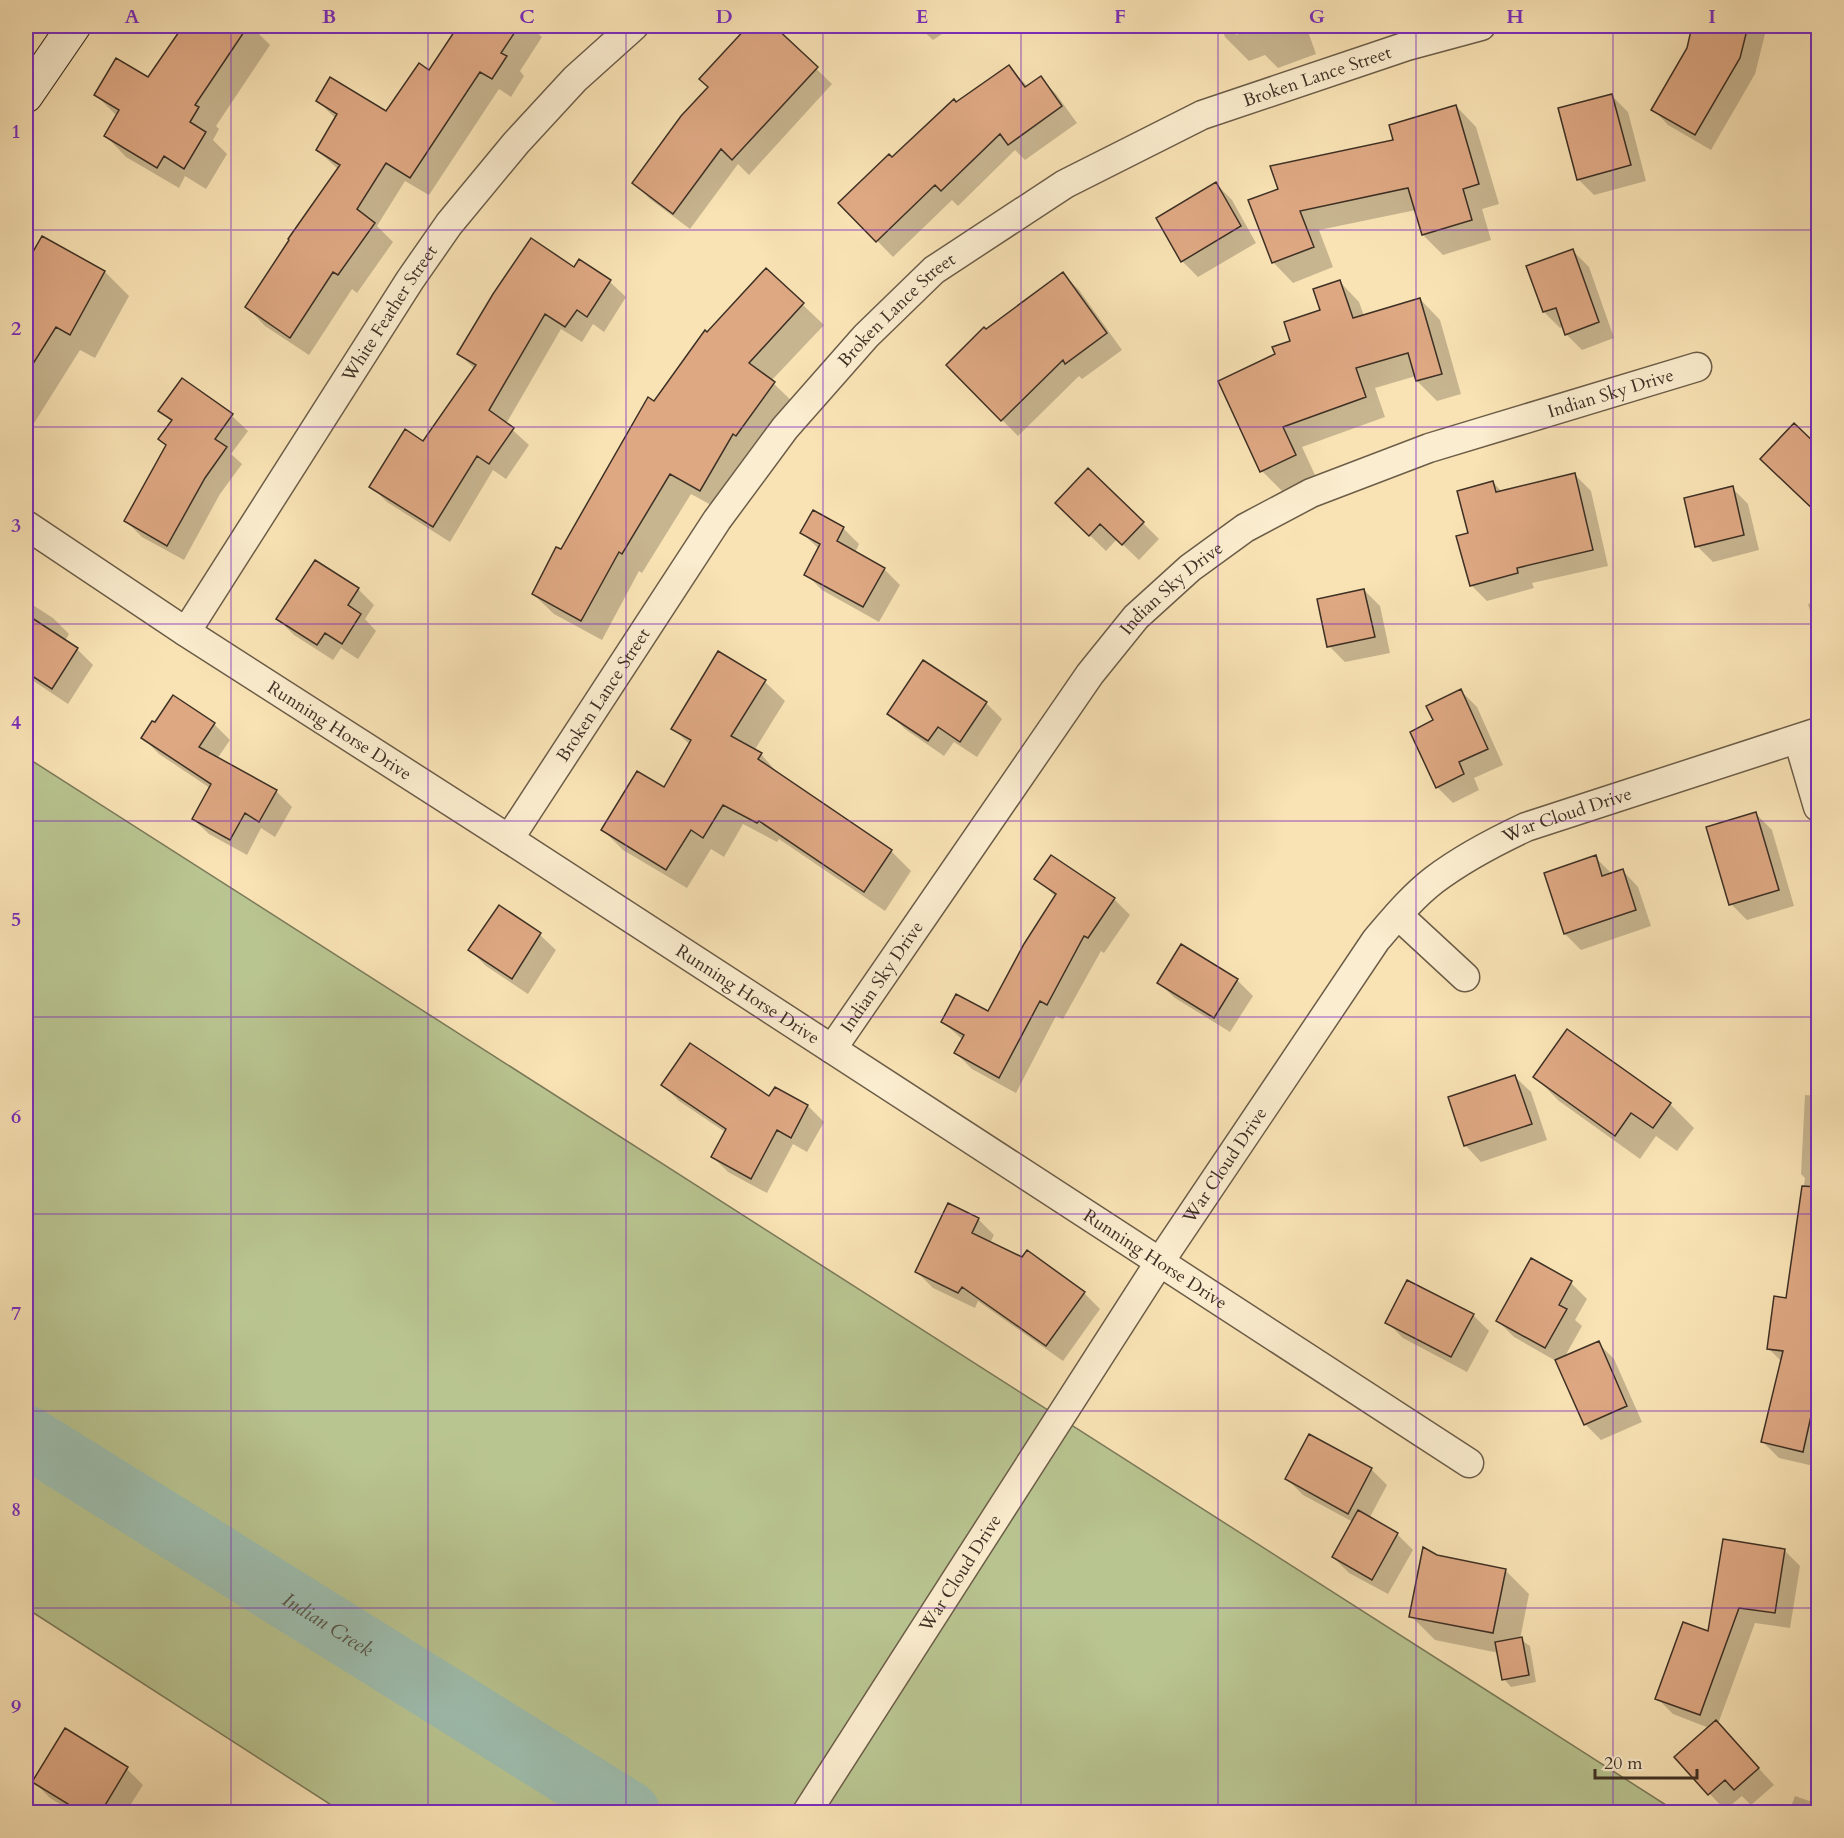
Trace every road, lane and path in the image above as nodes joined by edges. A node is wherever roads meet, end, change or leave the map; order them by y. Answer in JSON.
{"nodes":[{"id":1,"x":74,"y":26,"type":"edge"},
{"id":2,"x":634,"y":26,"type":"edge"},
{"id":3,"x":1481,"y":26,"type":"edge"},
{"id":4,"x":26,"y":96,"type":"edge"},
{"id":5,"x":1696,"y":367,"type":"dead end"},
{"id":6,"x":26,"y":525,"type":"edge"},
{"id":7,"x":186,"y":632,"type":"junction"},
{"id":8,"x":1808,"y":736,"type":"edge"},
{"id":9,"x":1818,"y":807,"type":"edge"},
{"id":10,"x":509,"y":839,"type":"junction"},
{"id":11,"x":1398,"y":915,"type":"junction"},
{"id":12,"x":1465,"y":977,"type":"dead end"},
{"id":13,"x":832,"y":1049,"type":"junction"},
{"id":14,"x":1159,"y":1263,"type":"junction"},
{"id":15,"x":1469,"y":1463,"type":"dead end"},
{"id":16,"x":807,"y":1812,"type":"edge"}],
"edges":[{"from":1,"to":4,"type":"street"},
{"from":2,"to":7,"type":"street","name":"White Feather Street"},
{"from":3,"to":10,"type":"street","name":"Broken Lance Street"},
{"from":5,"to":13,"type":"street","name":"Indian Sky Drive"},
{"from":6,"to":7,"type":"street","name":"Running Horse Drive"},
{"from":7,"to":10,"type":"street","name":"Running Horse Drive"},
{"from":8,"to":9,"type":"street"},
{"from":8,"to":11,"type":"street","name":"War Cloud Drive"},
{"from":10,"to":13,"type":"street","name":"Running Horse Drive"},
{"from":11,"to":12,"type":"street"},
{"from":11,"to":14,"type":"street","name":"War Cloud Drive"},
{"from":13,"to":14,"type":"street","name":"Running Horse Drive"},
{"from":14,"to":15,"type":"street","name":"Running Horse Drive"},
{"from":14,"to":16,"type":"street","name":"War Cloud Drive"}]}
